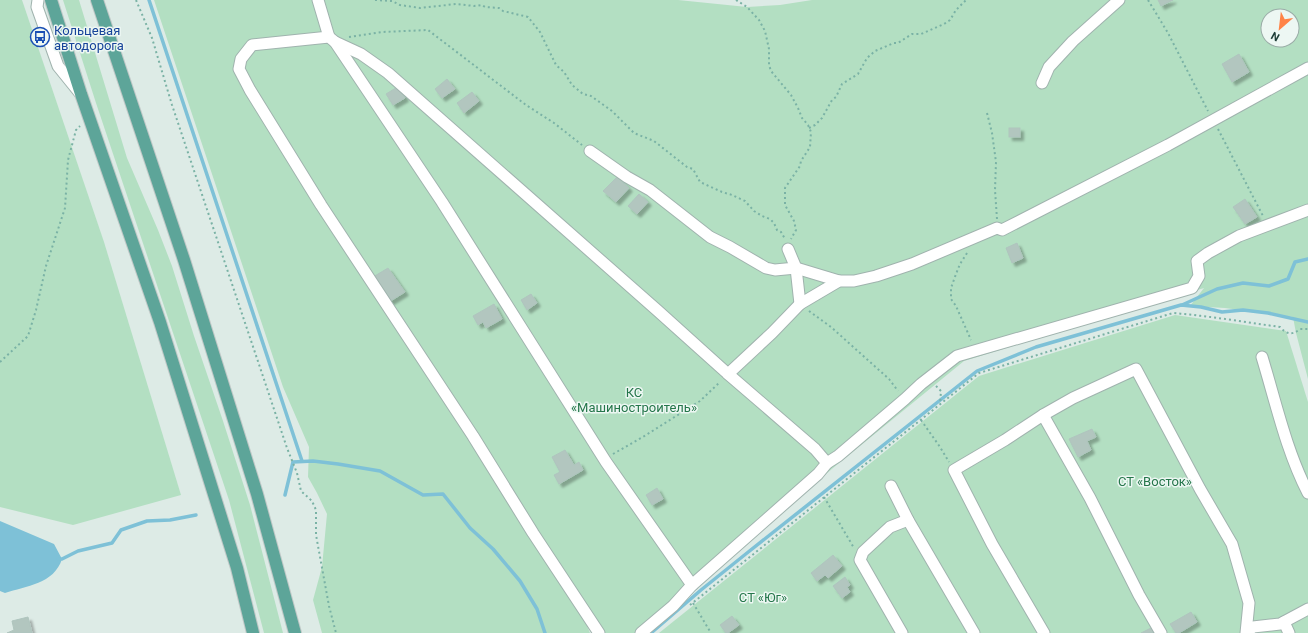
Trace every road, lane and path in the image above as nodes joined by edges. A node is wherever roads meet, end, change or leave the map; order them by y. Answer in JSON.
{"nodes":[{"id":1,"x":38,"y":0,"type":"edge"},
{"id":2,"x":51,"y":0,"type":"edge"},
{"id":3,"x":97,"y":0,"type":"edge"},
{"id":4,"x":136,"y":0,"type":"edge"},
{"id":5,"x":318,"y":0,"type":"edge"},
{"id":6,"x":375,"y":0,"type":"edge"},
{"id":7,"x":736,"y":0,"type":"edge"},
{"id":8,"x":966,"y":0,"type":"edge"},
{"id":9,"x":1119,"y":0,"type":"edge"},
{"id":10,"x":332,"y":39,"type":"junction"},
{"id":11,"x":1308,"y":68,"type":"edge"},
{"id":12,"x":1042,"y":83,"type":"dead end"},
{"id":13,"x":81,"y":94,"type":"junction"},
{"id":14,"x":987,"y":113,"type":"dead end"},
{"id":15,"x":90,"y":117,"type":"junction"},
{"id":16,"x":809,"y":128,"type":"junction"},
{"id":17,"x":590,"y":151,"type":"joint"},
{"id":18,"x":1308,"y":210,"type":"edge"},
{"id":19,"x":997,"y":228,"type":"junction"},
{"id":20,"x":972,"y":238,"type":"junction"},
{"id":21,"x":789,"y":247,"type":"junction"},
{"id":22,"x":796,"y":268,"type":"junction"},
{"id":23,"x":839,"y":281,"type":"junction"},
{"id":24,"x":800,"y":304,"type":"junction"},
{"id":25,"x":1308,"y":329,"type":"edge"},
{"id":26,"x":975,"y":351,"type":"junction"},
{"id":27,"x":1262,"y":357,"type":"dead end"},
{"id":28,"x":0,"y":362,"type":"edge"},
{"id":29,"x":728,"y":374,"type":"junction"},
{"id":30,"x":941,"y":396,"type":"dead end"},
{"id":31,"x":905,"y":399,"type":"junction"},
{"id":32,"x":940,"y":405,"type":"junction"},
{"id":33,"x":1043,"y":415,"type":"junction"},
{"id":34,"x":921,"y":420,"type":"junction"},
{"id":35,"x":604,"y":459,"type":"junction"},
{"id":36,"x":827,"y":463,"type":"junction"},
{"id":37,"x":954,"y":470,"type":"junction"},
{"id":38,"x":891,"y":486,"type":"dead end"},
{"id":39,"x":1308,"y":493,"type":"edge"},
{"id":40,"x":824,"y":497,"type":"junction"},
{"id":41,"x":908,"y":520,"type":"junction"},
{"id":42,"x":860,"y":560,"type":"junction"},
{"id":43,"x":692,"y":584,"type":"junction"},
{"id":44,"x":693,"y":603,"type":"junction"},
{"id":45,"x":687,"y":607,"type":"dead end"},
{"id":46,"x":1308,"y":609,"type":"edge"},
{"id":47,"x":1284,"y":622,"type":"junction"},
{"id":48,"x":253,"y":633,"type":"edge"},
{"id":49,"x":295,"y":633,"type":"edge"},
{"id":50,"x":336,"y":633,"type":"edge"},
{"id":51,"x":599,"y":633,"type":"edge"},
{"id":52,"x":641,"y":633,"type":"edge"},
{"id":53,"x":711,"y":633,"type":"edge"},
{"id":54,"x":902,"y":633,"type":"edge"},
{"id":55,"x":974,"y":633,"type":"edge"},
{"id":56,"x":1044,"y":633,"type":"edge"},
{"id":57,"x":1161,"y":633,"type":"edge"},
{"id":58,"x":1246,"y":633,"type":"edge"},
{"id":59,"x":1288,"y":633,"type":"edge"}],
"edges":[{"from":1,"to":13,"type":"lane"},
{"from":2,"to":13,"type":"main road"},
{"from":3,"to":49,"type":"main road"},
{"from":4,"to":50,"type":"path"},
{"from":5,"to":10,"type":"lane"},
{"from":6,"to":21,"type":"path"},
{"from":7,"to":16,"type":"path"},
{"from":8,"to":16,"type":"path"},
{"from":9,"to":12,"type":"lane"},
{"from":10,"to":17,"type":"path"},
{"from":10,"to":29,"type":"lane"},
{"from":10,"to":35,"type":"lane"},
{"from":10,"to":51,"type":"lane"},
{"from":11,"to":19,"type":"lane"},
{"from":13,"to":15,"type":"main road"},
{"from":14,"to":19,"type":"path"},
{"from":15,"to":28,"type":"path"},
{"from":15,"to":48,"type":"main road"},
{"from":16,"to":21,"type":"path"},
{"from":17,"to":22,"type":"lane"},
{"from":18,"to":26,"type":"lane"},
{"from":19,"to":20,"type":"lane"},
{"from":20,"to":23,"type":"lane"},
{"from":20,"to":26,"type":"path"},
{"from":21,"to":22,"type":"lane"},
{"from":22,"to":23,"type":"lane"},
{"from":22,"to":24,"type":"lane"},
{"from":23,"to":24,"type":"lane"},
{"from":24,"to":29,"type":"lane"},
{"from":24,"to":31,"type":"path"},
{"from":25,"to":32,"type":"path"},
{"from":26,"to":31,"type":"lane"},
{"from":27,"to":39,"type":"lane"},
{"from":29,"to":35,"type":"path"},
{"from":29,"to":36,"type":"lane"},
{"from":30,"to":32,"type":"path"},
{"from":31,"to":36,"type":"lane"},
{"from":32,"to":34,"type":"path"},
{"from":33,"to":37,"type":"lane"},
{"from":33,"to":57,"type":"lane"},
{"from":33,"to":58,"type":"lane"},
{"from":34,"to":37,"type":"path"},
{"from":34,"to":40,"type":"path"},
{"from":35,"to":43,"type":"lane"},
{"from":36,"to":43,"type":"lane"},
{"from":37,"to":56,"type":"lane"},
{"from":38,"to":41,"type":"lane"},
{"from":40,"to":42,"type":"path"},
{"from":40,"to":44,"type":"path"},
{"from":41,"to":42,"type":"lane"},
{"from":41,"to":55,"type":"lane"},
{"from":42,"to":54,"type":"lane"},
{"from":43,"to":52,"type":"lane"},
{"from":44,"to":45,"type":"path"},
{"from":44,"to":53,"type":"path"},
{"from":46,"to":47,"type":"lane"},
{"from":47,"to":58,"type":"lane"},
{"from":47,"to":59,"type":"lane"}]}
